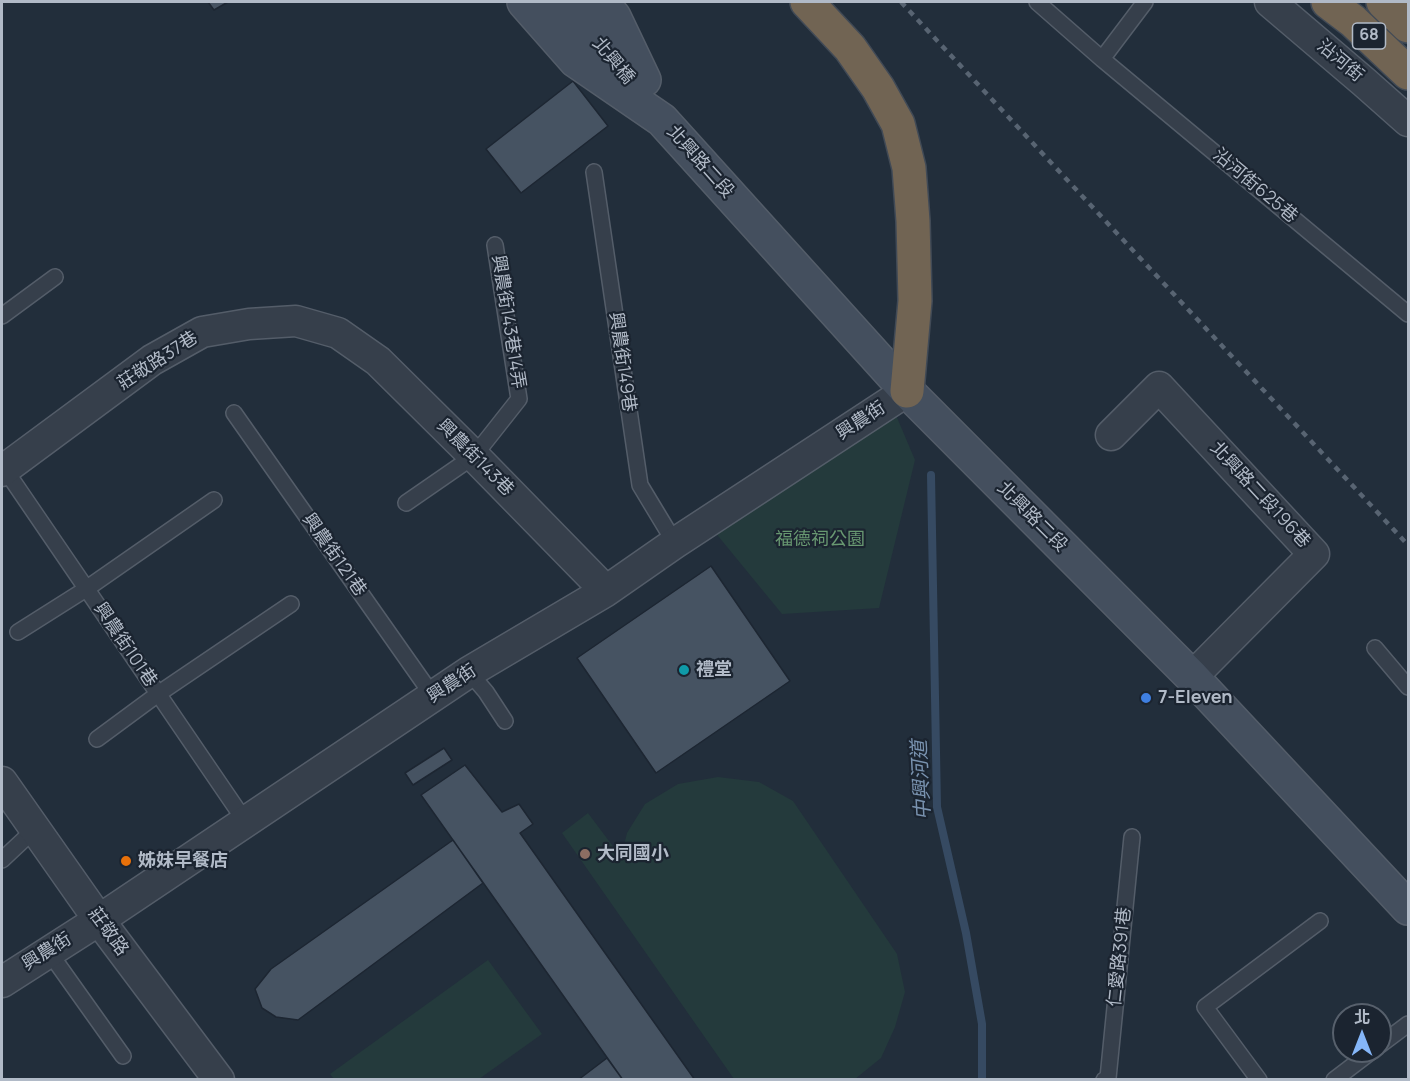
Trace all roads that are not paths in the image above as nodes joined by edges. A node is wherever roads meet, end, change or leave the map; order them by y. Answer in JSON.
{"nodes":[{"id":1,"x":524,"y":2,"type":"edge"},
{"id":2,"x":563,"y":2,"type":"edge"},
{"id":3,"x":602,"y":2,"type":"edge"},
{"id":4,"x":807,"y":2,"type":"edge"},
{"id":5,"x":836,"y":2,"type":"edge"},
{"id":6,"x":1037,"y":2,"type":"edge"},
{"id":7,"x":1145,"y":2,"type":"edge"},
{"id":8,"x":1270,"y":2,"type":"edge"},
{"id":9,"x":1328,"y":2,"type":"edge"},
{"id":10,"x":1383,"y":2,"type":"edge"},
{"id":11,"x":1408,"y":26,"type":"edge"},
{"id":12,"x":1102,"y":59,"type":"junction"},
{"id":13,"x":1408,"y":73,"type":"edge"},
{"id":14,"x":662,"y":120,"type":"junction"},
{"id":15,"x":1408,"y":121,"type":"edge"},
{"id":16,"x":594,"y":172,"type":"dead end"},
{"id":17,"x":495,"y":245,"type":"dead end"},
{"id":18,"x":55,"y":277,"type":"dead end"},
{"id":19,"x":1408,"y":314,"type":"edge"},
{"id":20,"x":2,"y":316,"type":"edge"},
{"id":21,"x":338,"y":333,"type":"joint"},
{"id":22,"x":907,"y":391,"type":"junction"},
{"id":23,"x":234,"y":413,"type":"dead end"},
{"id":24,"x":1111,"y":435,"type":"dead end"},
{"id":25,"x":474,"y":456,"type":"junction"},
{"id":26,"x":2,"y":468,"type":"edge"},
{"id":27,"x":214,"y":500,"type":"dead end"},
{"id":28,"x":406,"y":503,"type":"dead end"},
{"id":29,"x":675,"y":543,"type":"junction"},
{"id":30,"x":86,"y":589,"type":"junction"},
{"id":31,"x":606,"y":591,"type":"junction"},
{"id":32,"x":291,"y":604,"type":"dead end"},
{"id":33,"x":18,"y":632,"type":"dead end"},
{"id":34,"x":1375,"y":648,"type":"dead end"},
{"id":35,"x":469,"y":672,"type":"junction"},
{"id":36,"x":1192,"y":677,"type":"junction"},
{"id":37,"x":1408,"y":687,"type":"edge"},
{"id":38,"x":158,"y":694,"type":"junction"},
{"id":39,"x":433,"y":696,"type":"junction"},
{"id":40,"x":505,"y":720,"type":"dead end"},
{"id":41,"x":97,"y":739,"type":"dead end"},
{"id":42,"x":2,"y":782,"type":"edge"},
{"id":43,"x":245,"y":821,"type":"junction"},
{"id":44,"x":35,"y":829,"type":"junction"},
{"id":45,"x":1132,"y":837,"type":"dead end"},
{"id":46,"x":2,"y":860,"type":"edge"},
{"id":47,"x":1408,"y":908,"type":"edge"},
{"id":48,"x":99,"y":920,"type":"junction"},
{"id":49,"x":1320,"y":921,"type":"dead end"},
{"id":50,"x":49,"y":952,"type":"junction"},
{"id":51,"x":2,"y":982,"type":"edge"},
{"id":52,"x":1408,"y":1024,"type":"edge"},
{"id":53,"x":1392,"y":1036,"type":"edge"},
{"id":54,"x":123,"y":1056,"type":"dead end"},
{"id":55,"x":1356,"y":1063,"type":"edge"},
{"id":56,"x":1107,"y":1079,"type":"edge"},
{"id":57,"x":219,"y":1080,"type":"edge"},
{"id":58,"x":1259,"y":1080,"type":"edge"},
{"id":59,"x":1334,"y":1080,"type":"edge"}],
"edges":[{"from":1,"to":14,"type":"street","name":"北興路二段"},
{"from":2,"to":14,"type":"street","name":"北興橋"},
{"from":3,"to":14,"type":"street","name":"北興路二段"},
{"from":4,"to":22,"type":"highway"},
{"from":5,"to":22,"type":"highway"},
{"from":6,"to":12,"type":"lane","name":"沿河街625巷"},
{"from":7,"to":12,"type":"lane"},
{"from":8,"to":15,"type":"street","name":"沿河街"},
{"from":9,"to":13,"type":"highway","number":"68"},
{"from":10,"to":11,"type":"highway","number":"68"},
{"from":12,"to":19,"type":"lane","name":"沿河街625巷"},
{"from":14,"to":22,"type":"street","name":"北興路二段"},
{"from":16,"to":29,"type":"lane","name":"興農街149巷"},
{"from":17,"to":25,"type":"lane","name":"興農街143巷14弄"},
{"from":18,"to":20,"type":"lane"},
{"from":21,"to":25,"type":"street","name":"興農街143巷"},
{"from":21,"to":26,"type":"street","name":"莊敬路37巷"},
{"from":22,"to":29,"type":"street","name":"興農街"},
{"from":22,"to":36,"type":"street","name":"北興路二段"},
{"from":23,"to":39,"type":"lane","name":"興農街121巷"},
{"from":24,"to":36,"type":"street","name":"北興路二段196巷"},
{"from":25,"to":28,"type":"lane","name":"興農街143巷14弄"},
{"from":25,"to":31,"type":"street","name":"興農街143巷"},
{"from":26,"to":30,"type":"lane","name":"興農街101巷"},
{"from":27,"to":30,"type":"lane"},
{"from":29,"to":31,"type":"street","name":"興農街"},
{"from":30,"to":33,"type":"lane"},
{"from":30,"to":38,"type":"lane","name":"興農街101巷"},
{"from":31,"to":35,"type":"street","name":"興農街"},
{"from":32,"to":38,"type":"lane"},
{"from":34,"to":37,"type":"lane"},
{"from":35,"to":39,"type":"street","name":"興農街"},
{"from":35,"to":40,"type":"lane"},
{"from":36,"to":47,"type":"street","name":"北興路二段"},
{"from":38,"to":41,"type":"lane"},
{"from":38,"to":43,"type":"lane","name":"興農街101巷"},
{"from":39,"to":43,"type":"street","name":"興農街"},
{"from":42,"to":44,"type":"street","name":"莊敬路"},
{"from":43,"to":48,"type":"street","name":"興農街"},
{"from":44,"to":46,"type":"lane"},
{"from":44,"to":48,"type":"street","name":"莊敬路"},
{"from":45,"to":56,"type":"lane","name":"仁愛路391巷"},
{"from":48,"to":50,"type":"street","name":"興農街"},
{"from":48,"to":57,"type":"street","name":"莊敬路"},
{"from":49,"to":58,"type":"lane"},
{"from":50,"to":51,"type":"street","name":"興農街"},
{"from":50,"to":54,"type":"lane"},
{"from":52,"to":53,"type":"lane"},
{"from":55,"to":59,"type":"lane"}]}
